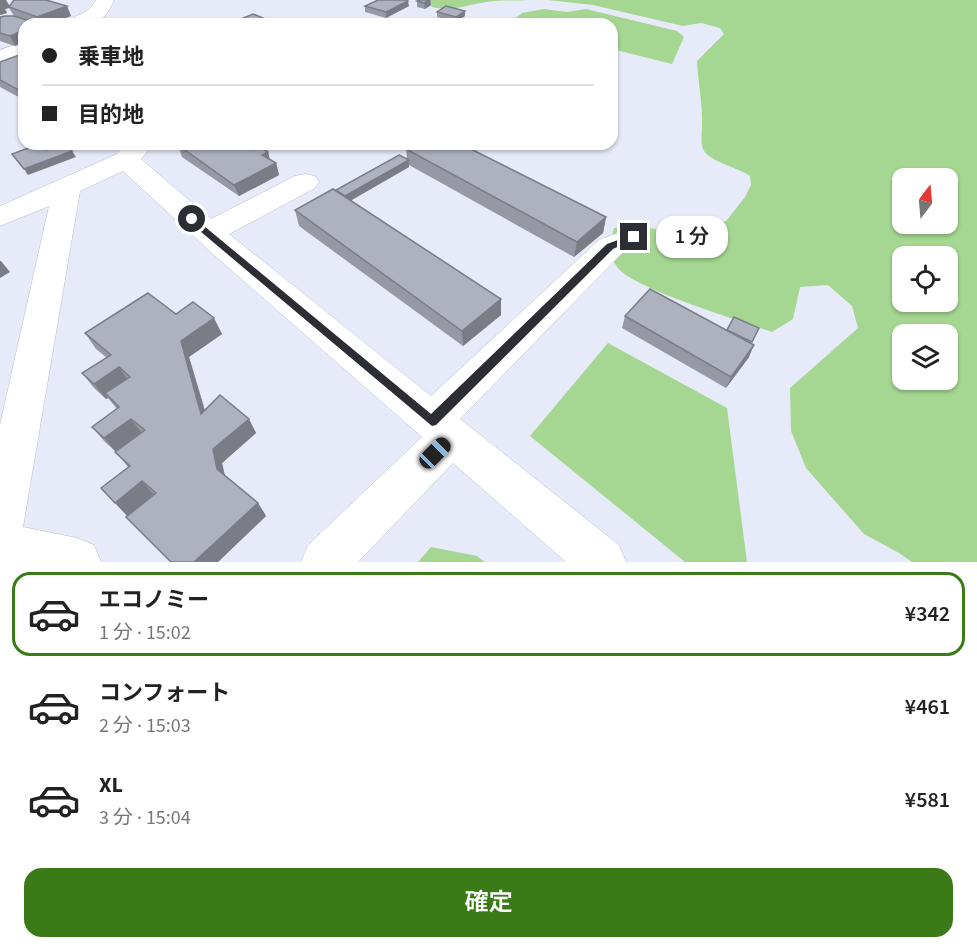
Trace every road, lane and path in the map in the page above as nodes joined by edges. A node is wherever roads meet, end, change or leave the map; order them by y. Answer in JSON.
{"nodes":[{"id":1,"x":105,"y":0,"type":"edge"},
{"id":2,"x":89,"y":18,"type":"edge"},
{"id":3,"x":18,"y":50,"type":"edge"},
{"id":4,"x":0,"y":57,"type":"edge"},
{"id":5,"x":133,"y":152,"type":"edge"},
{"id":6,"x":305,"y":182,"type":"dead end"},
{"id":7,"x":67,"y":187,"type":"junction"},
{"id":8,"x":0,"y":217,"type":"edge"},
{"id":9,"x":208,"y":233,"type":"junction"},
{"id":10,"x":634,"y":237,"type":"dead end"},
{"id":11,"x":441,"y":429,"type":"junction"},
{"id":12,"x":0,"y":529,"type":"edge"},
{"id":13,"x":0,"y":546,"type":"edge"},
{"id":14,"x":77,"y":562,"type":"edge"},
{"id":15,"x":324,"y":562,"type":"edge"},
{"id":16,"x":602,"y":562,"type":"edge"}],
"edges":[{"from":1,"to":2,"type":"street"},
{"from":3,"to":4,"type":"street"},
{"from":5,"to":7,"type":"street"},
{"from":5,"to":9,"type":"street"},
{"from":6,"to":9,"type":"street"},
{"from":7,"to":8,"type":"street"},
{"from":7,"to":12,"type":"street"},
{"from":9,"to":11,"type":"street"},
{"from":10,"to":11,"type":"street"},
{"from":11,"to":15,"type":"street"},
{"from":11,"to":16,"type":"street"},
{"from":13,"to":14,"type":"street"}]}
